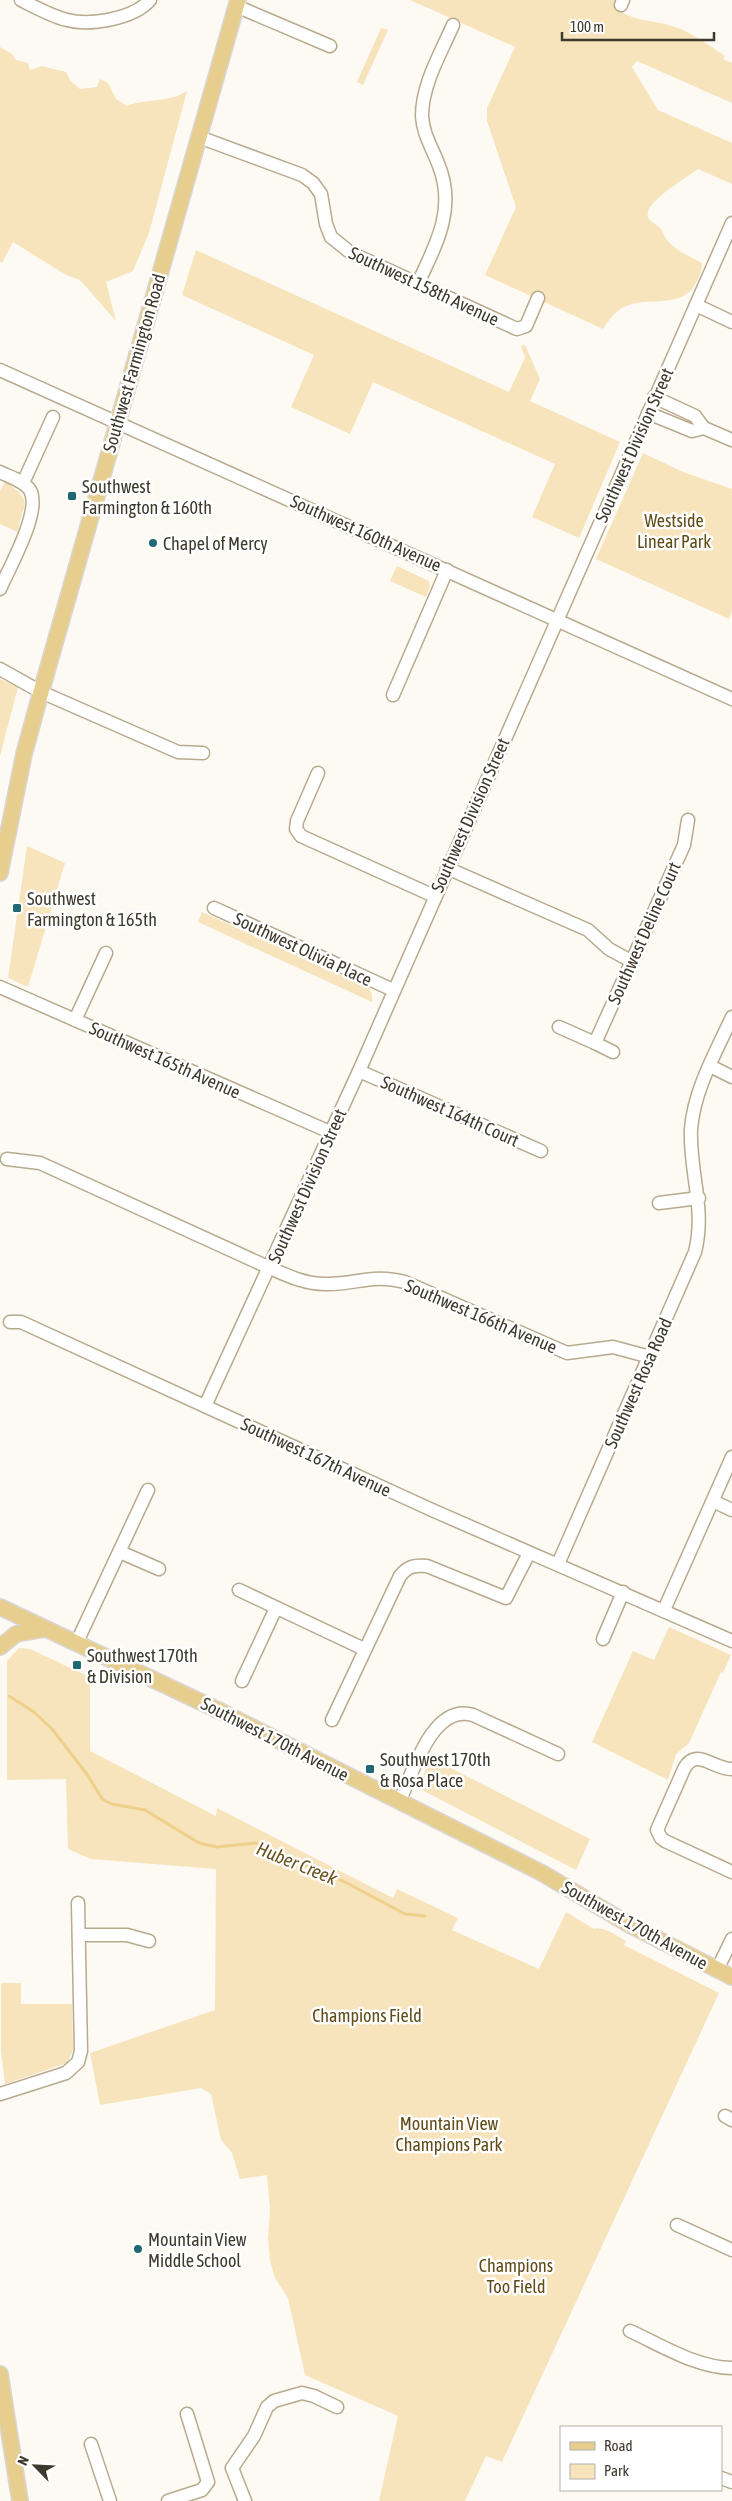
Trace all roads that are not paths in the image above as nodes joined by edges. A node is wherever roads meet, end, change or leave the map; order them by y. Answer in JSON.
{"nodes":[{"id":1,"x":20,"y":0,"type":"edge"},
{"id":2,"x":150,"y":0,"type":"edge"},
{"id":3,"x":237,"y":3,"type":"edge"},
{"id":4,"x":453,"y":25,"type":"dead end"},
{"id":5,"x":330,"y":46,"type":"dead end"},
{"id":6,"x":199,"y":137,"type":"junction"},
{"id":7,"x":732,"y":223,"type":"edge"},
{"id":8,"x":418,"y":283,"type":"junction"},
{"id":9,"x":538,"y":298,"type":"dead end"},
{"id":10,"x":696,"y":305,"type":"junction"},
{"id":11,"x":732,"y":322,"type":"edge"},
{"id":12,"x":0,"y":370,"type":"edge"},
{"id":13,"x":654,"y":398,"type":"junction"},
{"id":14,"x":648,"y":413,"type":"junction"},
{"id":15,"x":53,"y":417,"type":"dead end"},
{"id":16,"x":118,"y":421,"type":"junction"},
{"id":17,"x":704,"y":428,"type":"junction"},
{"id":18,"x":732,"y":440,"type":"edge"},
{"id":19,"x":0,"y":472,"type":"edge"},
{"id":20,"x":22,"y":483,"type":"junction"},
{"id":21,"x":447,"y":570,"type":"junction"},
{"id":22,"x":0,"y":589,"type":"edge"},
{"id":23,"x":557,"y":620,"type":"junction"},
{"id":24,"x":0,"y":669,"type":"edge"},
{"id":25,"x":40,"y":692,"type":"junction"},
{"id":26,"x":393,"y":695,"type":"dead end"},
{"id":27,"x":732,"y":699,"type":"edge"},
{"id":28,"x":202,"y":753,"type":"dead end"},
{"id":29,"x":318,"y":773,"type":"dead end"},
{"id":30,"x":688,"y":820,"type":"dead end"},
{"id":31,"x":447,"y":868,"type":"junction"},
{"id":32,"x":0,"y":873,"type":"edge"},
{"id":33,"x":434,"y":896,"type":"junction"},
{"id":34,"x":214,"y":908,"type":"dead end"},
{"id":35,"x":106,"y":954,"type":"dead end"},
{"id":36,"x":631,"y":961,"type":"junction"},
{"id":37,"x":0,"y":987,"type":"edge"},
{"id":38,"x":393,"y":990,"type":"junction"},
{"id":39,"x":732,"y":1017,"type":"edge"},
{"id":40,"x":75,"y":1020,"type":"junction"},
{"id":41,"x":559,"y":1027,"type":"dead end"},
{"id":42,"x":595,"y":1043,"type":"junction"},
{"id":43,"x":613,"y":1052,"type":"dead end"},
{"id":44,"x":710,"y":1066,"type":"junction"},
{"id":45,"x":359,"y":1071,"type":"junction"},
{"id":46,"x":732,"y":1076,"type":"edge"},
{"id":47,"x":330,"y":1132,"type":"junction"},
{"id":48,"x":541,"y":1151,"type":"dead end"},
{"id":49,"x":7,"y":1160,"type":"dead end"},
{"id":50,"x":699,"y":1198,"type":"junction"},
{"id":51,"x":659,"y":1203,"type":"dead end"},
{"id":52,"x":270,"y":1268,"type":"junction"},
{"id":53,"x":10,"y":1322,"type":"dead end"},
{"id":54,"x":650,"y":1357,"type":"junction"},
{"id":55,"x":204,"y":1406,"type":"junction"},
{"id":56,"x":732,"y":1458,"type":"edge"},
{"id":57,"x":148,"y":1490,"type":"dead end"},
{"id":58,"x":713,"y":1501,"type":"junction"},
{"id":59,"x":732,"y":1510,"type":"edge"},
{"id":60,"x":120,"y":1552,"type":"junction"},
{"id":61,"x":529,"y":1553,"type":"junction"},
{"id":62,"x":558,"y":1564,"type":"junction"},
{"id":63,"x":160,"y":1570,"type":"dead end"},
{"id":64,"x":239,"y":1590,"type":"dead end"},
{"id":65,"x":623,"y":1592,"type":"junction"},
{"id":66,"x":0,"y":1607,"type":"edge"},
{"id":67,"x":276,"y":1608,"type":"junction"},
{"id":68,"x":664,"y":1610,"type":"junction"},
{"id":69,"x":45,"y":1629,"type":"junction"},
{"id":70,"x":603,"y":1639,"type":"dead end"},
{"id":71,"x":732,"y":1641,"type":"edge"},
{"id":72,"x":76,"y":1644,"type":"junction"},
{"id":73,"x":0,"y":1647,"type":"edge"},
{"id":74,"x":364,"y":1649,"type":"junction"},
{"id":75,"x":242,"y":1681,"type":"dead end"},
{"id":76,"x":332,"y":1720,"type":"dead end"},
{"id":77,"x":558,"y":1754,"type":"dead end"},
{"id":78,"x":732,"y":1769,"type":"edge"},
{"id":79,"x":399,"y":1802,"type":"junction"},
{"id":80,"x":732,"y":1872,"type":"edge"},
{"id":81,"x":78,"y":1903,"type":"dead end"},
{"id":82,"x":79,"y":1934,"type":"junction"},
{"id":83,"x":732,"y":1939,"type":"edge"},
{"id":84,"x":149,"y":1941,"type":"dead end"},
{"id":85,"x":718,"y":1970,"type":"junction"},
{"id":86,"x":732,"y":1977,"type":"edge"},
{"id":87,"x":0,"y":2094,"type":"edge"},
{"id":88,"x":677,"y":2225,"type":"dead end"},
{"id":89,"x":732,"y":2250,"type":"edge"},
{"id":90,"x":630,"y":2330,"type":"dead end"},
{"id":91,"x":732,"y":2368,"type":"edge"},
{"id":92,"x":0,"y":2374,"type":"edge"},
{"id":93,"x":337,"y":2407,"type":"dead end"},
{"id":94,"x":187,"y":2414,"type":"dead end"},
{"id":95,"x":91,"y":2444,"type":"dead end"},
{"id":96,"x":20,"y":2501,"type":"edge"},
{"id":97,"x":110,"y":2501,"type":"edge"},
{"id":98,"x":168,"y":2501,"type":"edge"},
{"id":99,"x":245,"y":2501,"type":"edge"}],
"edges":[{"from":1,"to":2,"type":"street"},
{"from":3,"to":5,"type":"street"},
{"from":3,"to":6,"type":"main road","name":"Southwest Farmington Road"},
{"from":4,"to":8,"type":"street"},
{"from":6,"to":8,"type":"street","name":"Southwest 158th Avenue"},
{"from":6,"to":16,"type":"main road","name":"Southwest Farmington Road"},
{"from":7,"to":10,"type":"street","name":"Southwest Division Street"},
{"from":8,"to":9,"type":"street","name":"Southwest 158th Avenue"},
{"from":10,"to":11,"type":"street"},
{"from":10,"to":13,"type":"street","name":"Southwest Division Street"},
{"from":12,"to":16,"type":"street","name":"Southwest 160th Avenue"},
{"from":13,"to":14,"type":"street","name":"Southwest Division Street"},
{"from":13,"to":17,"type":"street"},
{"from":14,"to":17,"type":"street"},
{"from":14,"to":23,"type":"street","name":"Southwest Division Street"},
{"from":15,"to":20,"type":"street"},
{"from":16,"to":21,"type":"street","name":"Southwest 160th Avenue"},
{"from":16,"to":25,"type":"main road","name":"Southwest Farmington Road"},
{"from":17,"to":18,"type":"street"},
{"from":19,"to":20,"type":"street"},
{"from":20,"to":22,"type":"street"},
{"from":21,"to":23,"type":"street","name":"Southwest 160th Avenue"},
{"from":21,"to":26,"type":"street"},
{"from":23,"to":27,"type":"street","name":"Southwest 160th Avenue"},
{"from":23,"to":31,"type":"street","name":"Southwest Division Street"},
{"from":24,"to":25,"type":"street"},
{"from":25,"to":28,"type":"street"},
{"from":25,"to":32,"type":"main road","name":"Southwest Farmington Road"},
{"from":29,"to":33,"type":"street"},
{"from":30,"to":36,"type":"street","name":"Southwest Deline Court"},
{"from":31,"to":33,"type":"street","name":"Southwest Division Street"},
{"from":31,"to":36,"type":"street"},
{"from":33,"to":38,"type":"street","name":"Southwest Division Street"},
{"from":34,"to":38,"type":"street","name":"Southwest Olivia Place"},
{"from":35,"to":40,"type":"street"},
{"from":36,"to":42,"type":"street","name":"Southwest Deline Court"},
{"from":37,"to":40,"type":"street","name":"Southwest 165th Avenue"},
{"from":38,"to":45,"type":"street","name":"Southwest Division Street"},
{"from":39,"to":44,"type":"street","name":"Southwest Rosa Road"},
{"from":40,"to":47,"type":"street","name":"Southwest 165th Avenue"},
{"from":41,"to":42,"type":"street"},
{"from":42,"to":43,"type":"street"},
{"from":44,"to":46,"type":"street"},
{"from":44,"to":50,"type":"street","name":"Southwest Rosa Road"},
{"from":45,"to":47,"type":"street","name":"Southwest Division Street"},
{"from":45,"to":48,"type":"street","name":"Southwest 164th Court"},
{"from":47,"to":52,"type":"street","name":"Southwest Division Street"},
{"from":49,"to":52,"type":"street","name":"Southwest 166th Avenue"},
{"from":50,"to":51,"type":"street"},
{"from":50,"to":54,"type":"street","name":"Southwest Rosa Road"},
{"from":52,"to":54,"type":"street","name":"Southwest 166th Avenue"},
{"from":52,"to":55,"type":"street","name":"Southwest Division Street"},
{"from":53,"to":55,"type":"street","name":"Southwest 167th Avenue"},
{"from":54,"to":62,"type":"street","name":"Southwest Rosa Road"},
{"from":55,"to":61,"type":"street","name":"Southwest 167th Avenue"},
{"from":56,"to":58,"type":"street"},
{"from":57,"to":60,"type":"street"},
{"from":58,"to":59,"type":"street"},
{"from":58,"to":68,"type":"street"},
{"from":60,"to":63,"type":"street"},
{"from":60,"to":72,"type":"street"},
{"from":61,"to":62,"type":"street","name":"Southwest 167th Avenue"},
{"from":61,"to":74,"type":"street"},
{"from":62,"to":65,"type":"street","name":"Southwest 167th Avenue"},
{"from":64,"to":67,"type":"street"},
{"from":65,"to":68,"type":"street","name":"Southwest 167th Avenue"},
{"from":65,"to":70,"type":"street"},
{"from":66,"to":69,"type":"main road","name":"Southwest 170th Avenue"},
{"from":67,"to":74,"type":"street"},
{"from":67,"to":75,"type":"street"},
{"from":68,"to":71,"type":"street","name":"Southwest 167th Avenue"},
{"from":69,"to":72,"type":"main road","name":"Southwest 170th Avenue"},
{"from":69,"to":73,"type":"main road"},
{"from":72,"to":79,"type":"main road","name":"Southwest 170th Avenue"},
{"from":74,"to":76,"type":"street"},
{"from":77,"to":79,"type":"street"},
{"from":78,"to":80,"type":"street"},
{"from":79,"to":85,"type":"main road","name":"Southwest 170th Avenue"},
{"from":81,"to":82,"type":"street"},
{"from":82,"to":84,"type":"street"},
{"from":82,"to":87,"type":"street"},
{"from":83,"to":85,"type":"street"},
{"from":85,"to":86,"type":"main road","name":"Southwest 170th Avenue"},
{"from":88,"to":89,"type":"street"},
{"from":90,"to":91,"type":"street"},
{"from":92,"to":96,"type":"main road"},
{"from":93,"to":99,"type":"street"},
{"from":94,"to":98,"type":"street"},
{"from":95,"to":97,"type":"street"}]}
